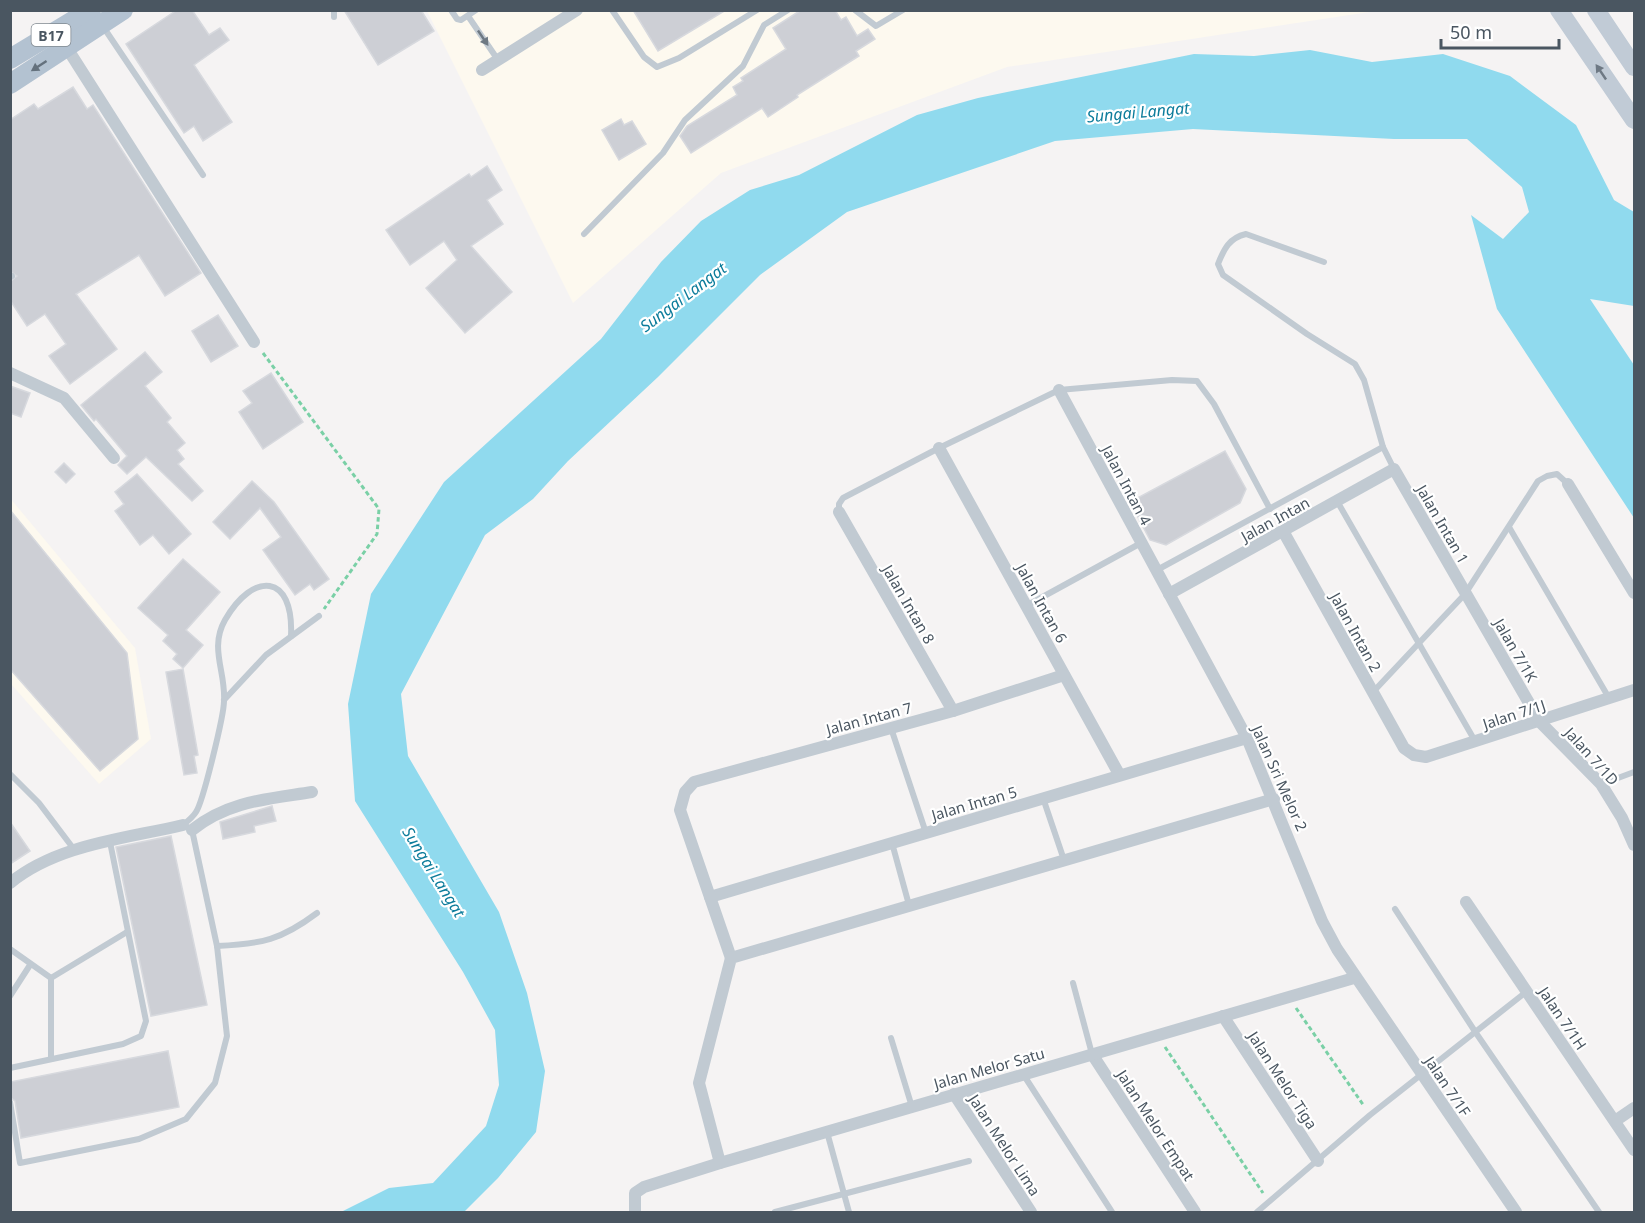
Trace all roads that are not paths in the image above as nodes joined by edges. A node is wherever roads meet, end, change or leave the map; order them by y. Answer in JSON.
{"nodes":[{"id":1,"x":123,"y":10,"type":"edge"},
{"id":2,"x":451,"y":10,"type":"edge"},
{"id":3,"x":476,"y":10,"type":"edge"},
{"id":4,"x":577,"y":10,"type":"edge"},
{"id":5,"x":612,"y":10,"type":"edge"},
{"id":6,"x":757,"y":10,"type":"edge"},
{"id":7,"x":788,"y":10,"type":"edge"},
{"id":8,"x":855,"y":10,"type":"edge"},
{"id":9,"x":903,"y":10,"type":"edge"},
{"id":10,"x":1559,"y":10,"type":"edge"},
{"id":11,"x":1596,"y":10,"type":"edge"},
{"id":12,"x":92,"y":15,"type":"edge"},
{"id":13,"x":468,"y":16,"type":"junction"},
{"id":14,"x":67,"y":48,"type":"junction"},
{"id":15,"x":10,"y":58,"type":"edge"},
{"id":16,"x":498,"y":60,"type":"junction"},
{"id":17,"x":1635,"y":67,"type":"edge"},
{"id":18,"x":482,"y":69,"type":"dead end"},
{"id":19,"x":10,"y":84,"type":"edge"},
{"id":20,"x":1635,"y":120,"type":"edge"},
{"id":21,"x":204,"y":175,"type":"dead end"},
{"id":22,"x":584,"y":234,"type":"dead end"},
{"id":23,"x":1324,"y":262,"type":"dead end"},
{"id":24,"x":254,"y":342,"type":"road end"},
{"id":25,"x":10,"y":374,"type":"edge"},
{"id":26,"x":1059,"y":390,"type":"junction"},
{"id":27,"x":1383,"y":447,"type":"junction"},
{"id":28,"x":939,"y":448,"type":"junction"},
{"id":29,"x":114,"y":458,"type":"dead end"},
{"id":30,"x":1394,"y":469,"type":"junction"},
{"id":31,"x":1568,"y":483,"type":"joint"},
{"id":32,"x":1336,"y":501,"type":"junction"},
{"id":33,"x":1270,"y":509,"type":"junction"},
{"id":34,"x":839,"y":512,"type":"joint"},
{"id":35,"x":1509,"y":527,"type":"junction"},
{"id":36,"x":1282,"y":531,"type":"junction"},
{"id":37,"x":1141,"y":543,"type":"junction"},
{"id":38,"x":1156,"y":571,"type":"junction"},
{"id":39,"x":1635,"y":593,"type":"edge"},
{"id":40,"x":1169,"y":594,"type":"junction"},
{"id":41,"x":1466,"y":594,"type":"junction"},
{"id":42,"x":1026,"y":606,"type":"junction"},
{"id":43,"x":319,"y":616,"type":"road end"},
{"id":44,"x":291,"y":636,"type":"junction"},
{"id":45,"x":1418,"y":644,"type":"junction"},
{"id":46,"x":1064,"y":675,"type":"junction"},
{"id":47,"x":1635,"y":690,"type":"edge"},
{"id":48,"x":1372,"y":693,"type":"junction"},
{"id":49,"x":1610,"y":699,"type":"junction"},
{"id":50,"x":224,"y":700,"type":"junction"},
{"id":51,"x":953,"y":711,"type":"junction"},
{"id":52,"x":1540,"y":722,"type":"junction"},
{"id":53,"x":891,"y":728,"type":"junction"},
{"id":54,"x":1247,"y":738,"type":"junction"},
{"id":55,"x":1475,"y":742,"type":"junction"},
{"id":56,"x":1404,"y":748,"type":"joint"},
{"id":57,"x":1635,"y":772,"type":"edge"},
{"id":58,"x":10,"y":774,"type":"edge"},
{"id":59,"x":1119,"y":774,"type":"junction"},
{"id":60,"x":1601,"y":784,"type":"junction"},
{"id":61,"x":312,"y":792,"type":"dead end"},
{"id":62,"x":1044,"y":798,"type":"junction"},
{"id":63,"x":1274,"y":799,"type":"junction"},
{"id":64,"x":188,"y":828,"type":"junction"},
{"id":65,"x":926,"y":833,"type":"junction"},
{"id":66,"x":110,"y":842,"type":"junction"},
{"id":67,"x":892,"y":843,"type":"junction"},
{"id":68,"x":1635,"y":845,"type":"edge"},
{"id":69,"x":73,"y":848,"type":"junction"},
{"id":70,"x":1064,"y":860,"type":"junction"},
{"id":71,"x":10,"y":884,"type":"edge"},
{"id":72,"x":710,"y":897,"type":"junction"},
{"id":73,"x":1466,"y":902,"type":"dead end"},
{"id":74,"x":909,"y":905,"type":"junction"},
{"id":75,"x":1395,"y":909,"type":"dead end"},
{"id":76,"x":317,"y":913,"type":"dead end"},
{"id":77,"x":128,"y":932,"type":"junction"},
{"id":78,"x":217,"y":946,"type":"junction"},
{"id":79,"x":10,"y":949,"type":"edge"},
{"id":80,"x":731,"y":958,"type":"junction"},
{"id":81,"x":30,"y":965,"type":"junction"},
{"id":82,"x":51,"y":978,"type":"junction"},
{"id":83,"x":1354,"y":978,"type":"junction"},
{"id":84,"x":1073,"y":983,"type":"dead end"},
{"id":85,"x":1527,"y":992,"type":"junction"},
{"id":86,"x":10,"y":996,"type":"edge"},
{"id":87,"x":1223,"y":1016,"type":"junction"},
{"id":88,"x":1476,"y":1033,"type":"junction"},
{"id":89,"x":891,"y":1038,"type":"dead end"},
{"id":90,"x":1092,"y":1054,"type":"junction"},
{"id":91,"x":51,"y":1059,"type":"junction"},
{"id":92,"x":10,"y":1068,"type":"edge"},
{"id":93,"x":1023,"y":1074,"type":"junction"},
{"id":94,"x":1422,"y":1076,"type":"junction"},
{"id":95,"x":954,"y":1094,"type":"junction"},
{"id":96,"x":10,"y":1102,"type":"edge"},
{"id":97,"x":912,"y":1107,"type":"junction"},
{"id":98,"x":1635,"y":1108,"type":"edge"},
{"id":99,"x":1615,"y":1121,"type":"junction"},
{"id":100,"x":827,"y":1131,"type":"junction"},
{"id":101,"x":1635,"y":1150,"type":"edge"},
{"id":102,"x":969,"y":1161,"type":"dead end"},
{"id":103,"x":1318,"y":1161,"type":"junction"},
{"id":104,"x":720,"y":1163,"type":"junction"},
{"id":105,"x":844,"y":1193,"type":"junction"},
{"id":106,"x":634,"y":1212,"type":"edge"},
{"id":107,"x":775,"y":1212,"type":"edge"},
{"id":108,"x":849,"y":1212,"type":"edge"},
{"id":109,"x":1029,"y":1212,"type":"edge"},
{"id":110,"x":1112,"y":1212,"type":"edge"},
{"id":111,"x":1195,"y":1212,"type":"edge"},
{"id":112,"x":1257,"y":1212,"type":"edge"},
{"id":113,"x":1516,"y":1212,"type":"edge"},
{"id":114,"x":1599,"y":1212,"type":"edge"}],
"edges":[{"from":1,"to":12,"type":"main road","number":"B17"},
{"from":2,"to":13,"type":"lane"},
{"from":3,"to":13,"type":"lane"},
{"from":4,"to":16,"type":"street"},
{"from":5,"to":6,"type":"lane"},
{"from":7,"to":22,"type":"lane"},
{"from":8,"to":9,"type":"lane"},
{"from":20,"to":10,"type":"main road","one_way":true},
{"from":11,"to":17,"type":"main road"},
{"from":12,"to":14,"type":"main road","number":"B17"},
{"from":12,"to":15,"type":"main road","number":"B17"},
{"from":12,"to":21,"type":"lane"},
{"from":13,"to":16,"type":"lane","one_way":true},
{"from":14,"to":19,"type":"main road","number":"B17","one_way":true},
{"from":14,"to":24,"type":"street"},
{"from":16,"to":18,"type":"street"},
{"from":23,"to":27,"type":"lane"},
{"from":25,"to":29,"type":"street"},
{"from":26,"to":28,"type":"lane"},
{"from":26,"to":33,"type":"lane"},
{"from":26,"to":37,"type":"street","name":"Jalan Intan 4"},
{"from":27,"to":30,"type":"lane"},
{"from":27,"to":33,"type":"lane"},
{"from":28,"to":34,"type":"lane"},
{"from":28,"to":42,"type":"street","name":"Jalan Intan 6"},
{"from":30,"to":32,"type":"street","name":"Jalan Intan"},
{"from":30,"to":41,"type":"street","name":"Jalan Intan 1"},
{"from":31,"to":35,"type":"lane"},
{"from":31,"to":39,"type":"street"},
{"from":32,"to":36,"type":"street","name":"Jalan Intan"},
{"from":32,"to":45,"type":"lane"},
{"from":33,"to":38,"type":"lane"},
{"from":34,"to":51,"type":"street","name":"Jalan Intan 8"},
{"from":35,"to":41,"type":"lane"},
{"from":35,"to":49,"type":"lane"},
{"from":36,"to":40,"type":"street","name":"Jalan Intan"},
{"from":36,"to":48,"type":"street","name":"Jalan Intan 2"},
{"from":37,"to":38,"type":"street","name":"Jalan Intan 4"},
{"from":37,"to":42,"type":"lane"},
{"from":38,"to":40,"type":"street","name":"Jalan Intan 4"},
{"from":40,"to":54,"type":"street","name":"Jalan Sri Melor 2"},
{"from":41,"to":45,"type":"lane"},
{"from":41,"to":52,"type":"street","name":"Jalan 7/1K"},
{"from":42,"to":46,"type":"street","name":"Jalan Intan 6"},
{"from":43,"to":44,"type":"lane"},
{"from":44,"to":50,"type":"lane"},
{"from":44,"to":50,"type":"lane"},
{"from":45,"to":48,"type":"lane"},
{"from":45,"to":55,"type":"lane"},
{"from":46,"to":51,"type":"street","name":"Jalan Intan 7"},
{"from":46,"to":59,"type":"street","name":"Jalan Intan 6"},
{"from":47,"to":49,"type":"street","name":"Jalan 7/1J"},
{"from":48,"to":56,"type":"street","name":"Jalan Intan 2"},
{"from":49,"to":52,"type":"street","name":"Jalan 7/1J"},
{"from":50,"to":64,"type":"lane"},
{"from":51,"to":53,"type":"street","name":"Jalan Intan 7"},
{"from":52,"to":55,"type":"street","name":"Jalan 7/1J"},
{"from":52,"to":60,"type":"street","name":"Jalan 7/1D"},
{"from":53,"to":65,"type":"lane"},
{"from":53,"to":72,"type":"street","name":"Jalan Intan 7"},
{"from":54,"to":59,"type":"street","name":"Jalan Intan 5"},
{"from":54,"to":63,"type":"street","name":"Jalan Sri Melor 2"},
{"from":55,"to":56,"type":"street","name":"Jalan 7/1J"},
{"from":57,"to":60,"type":"lane"},
{"from":58,"to":69,"type":"lane"},
{"from":59,"to":62,"type":"street","name":"Jalan Intan 5"},
{"from":60,"to":68,"type":"street","name":"Jalan 7/1D"},
{"from":61,"to":64,"type":"street"},
{"from":62,"to":65,"type":"street","name":"Jalan Intan 5"},
{"from":62,"to":70,"type":"lane"},
{"from":63,"to":70,"type":"street"},
{"from":63,"to":83,"type":"street","name":"Jalan Sri Melor 2"},
{"from":64,"to":66,"type":"street"},
{"from":64,"to":78,"type":"lane"},
{"from":65,"to":67,"type":"street","name":"Jalan Intan 5"},
{"from":66,"to":69,"type":"street"},
{"from":66,"to":77,"type":"lane"},
{"from":67,"to":72,"type":"street","name":"Jalan Intan 5"},
{"from":67,"to":74,"type":"lane"},
{"from":69,"to":71,"type":"street"},
{"from":70,"to":74,"type":"street"},
{"from":72,"to":80,"type":"street"},
{"from":73,"to":85,"type":"street","name":"Jalan 7/1H"},
{"from":74,"to":80,"type":"street"},
{"from":75,"to":88,"type":"lane"},
{"from":76,"to":78,"type":"lane"},
{"from":77,"to":82,"type":"lane"},
{"from":77,"to":91,"type":"lane"},
{"from":78,"to":96,"type":"lane"},
{"from":79,"to":81,"type":"lane"},
{"from":80,"to":104,"type":"street"},
{"from":81,"to":82,"type":"lane"},
{"from":81,"to":86,"type":"lane"},
{"from":82,"to":91,"type":"lane"},
{"from":83,"to":87,"type":"street","name":"Jalan Melor Satu"},
{"from":83,"to":94,"type":"street","name":"Jalan 7/1F"},
{"from":84,"to":90,"type":"lane"},
{"from":85,"to":88,"type":"lane"},
{"from":85,"to":99,"type":"street","name":"Jalan 7/1H"},
{"from":87,"to":90,"type":"street","name":"Jalan Melor Satu"},
{"from":87,"to":103,"type":"street","name":"Jalan Melor Tiga"},
{"from":88,"to":94,"type":"lane"},
{"from":88,"to":114,"type":"lane"},
{"from":89,"to":97,"type":"lane"},
{"from":90,"to":93,"type":"street","name":"Jalan Melor Satu"},
{"from":90,"to":111,"type":"street","name":"Jalan Melor Empat"},
{"from":91,"to":92,"type":"lane"},
{"from":93,"to":95,"type":"street","name":"Jalan Melor Satu"},
{"from":93,"to":110,"type":"lane"},
{"from":94,"to":103,"type":"lane"},
{"from":94,"to":113,"type":"street","name":"Jalan 7/1F"},
{"from":95,"to":97,"type":"street","name":"Jalan Melor Satu"},
{"from":95,"to":109,"type":"street","name":"Jalan Melor Lima"},
{"from":97,"to":100,"type":"street","name":"Jalan Melor Satu"},
{"from":98,"to":99,"type":"street"},
{"from":99,"to":101,"type":"street","name":"Jalan 7/1H"},
{"from":100,"to":104,"type":"street","name":"Jalan Melor Satu"},
{"from":100,"to":105,"type":"lane"},
{"from":102,"to":105,"type":"lane"},
{"from":103,"to":112,"type":"lane"},
{"from":104,"to":106,"type":"street","name":"Jalan Melor Satu"},
{"from":105,"to":107,"type":"lane"},
{"from":105,"to":108,"type":"lane"}]}
